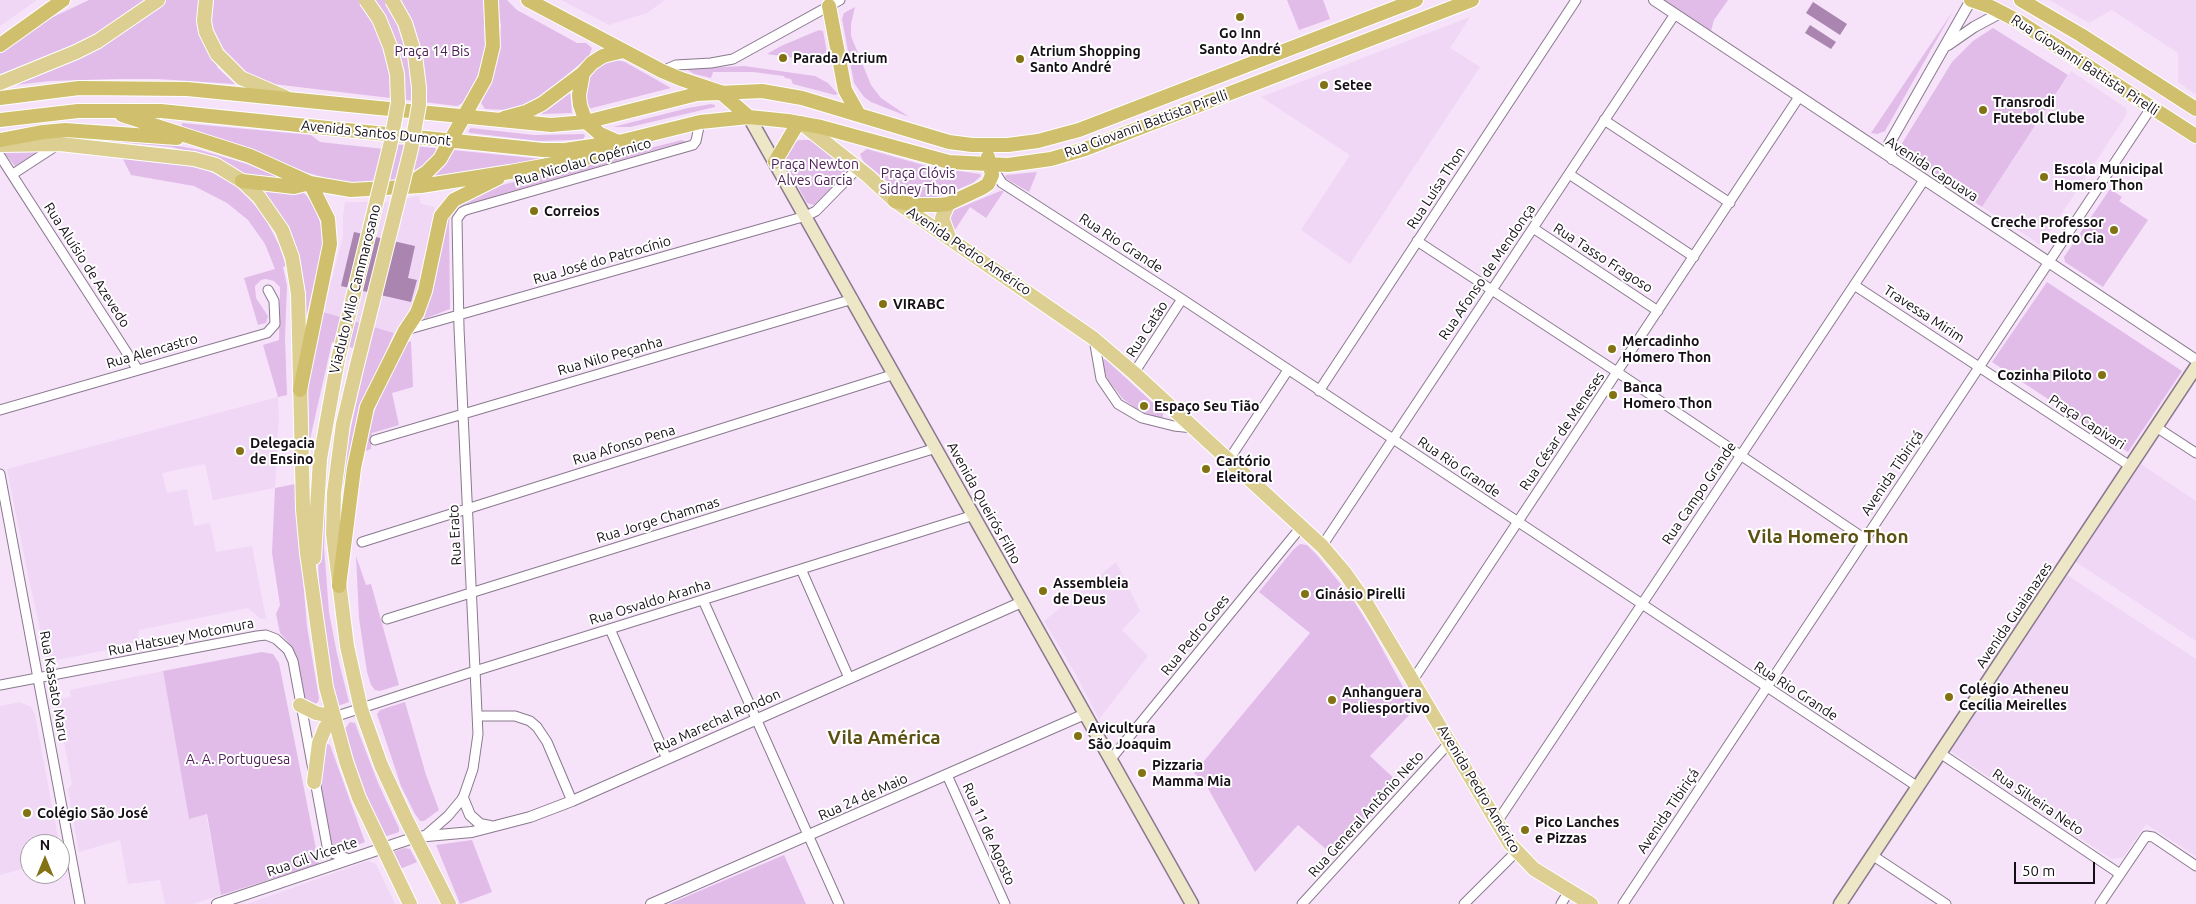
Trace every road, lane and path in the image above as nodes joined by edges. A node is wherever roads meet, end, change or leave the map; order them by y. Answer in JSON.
{"nodes":[{"id":1,"x":63,"y":0,"type":"edge"},
{"id":2,"x":75,"y":0,"type":"edge"},
{"id":3,"x":158,"y":0,"type":"edge"},
{"id":4,"x":206,"y":0,"type":"edge"},
{"id":5,"x":366,"y":0,"type":"edge"},
{"id":6,"x":392,"y":0,"type":"edge"},
{"id":7,"x":491,"y":0,"type":"edge"},
{"id":8,"x":528,"y":0,"type":"edge"},
{"id":9,"x":1416,"y":0,"type":"edge"},
{"id":10,"x":1472,"y":0,"type":"edge"},
{"id":11,"x":1576,"y":0,"type":"edge"},
{"id":12,"x":1654,"y":0,"type":"edge"},
{"id":13,"x":1971,"y":0,"type":"edge"},
{"id":14,"x":2021,"y":0,"type":"edge"},
{"id":15,"x":835,"y":3,"type":"edge"},
{"id":16,"x":2002,"y":12,"type":"junction"},
{"id":17,"x":1675,"y":14,"type":"junction"},
{"id":18,"x":37,"y":18,"type":"junction"},
{"id":19,"x":0,"y":44,"type":"edge"},
{"id":20,"x":1946,"y":47,"type":"junction"},
{"id":21,"x":623,"y":51,"type":"junction"},
{"id":22,"x":662,"y":71,"type":"junction"},
{"id":23,"x":583,"y":73,"type":"junction"},
{"id":24,"x":0,"y":83,"type":"edge"},
{"id":25,"x":720,"y":92,"type":"junction"},
{"id":26,"x":1799,"y":97,"type":"junction"},
{"id":27,"x":0,"y":98,"type":"edge"},
{"id":28,"x":291,"y":99,"type":"junction"},
{"id":29,"x":2151,"y":108,"type":"junction"},
{"id":30,"x":2196,"y":108,"type":"edge"},
{"id":31,"x":107,"y":110,"type":"junction"},
{"id":32,"x":859,"y":115,"type":"junction"},
{"id":33,"x":465,"y":117,"type":"junction"},
{"id":34,"x":749,"y":117,"type":"junction"},
{"id":35,"x":0,"y":120,"type":"edge"},
{"id":36,"x":497,"y":120,"type":"junction"},
{"id":37,"x":1604,"y":120,"type":"junction"},
{"id":38,"x":586,"y":122,"type":"junction"},
{"id":39,"x":700,"y":122,"type":"junction"},
{"id":40,"x":800,"y":123,"type":"junction"},
{"id":41,"x":2196,"y":136,"type":"edge"},
{"id":42,"x":0,"y":140,"type":"edge"},
{"id":43,"x":195,"y":140,"type":"junction"},
{"id":44,"x":452,"y":141,"type":"junction"},
{"id":45,"x":619,"y":142,"type":"junction"},
{"id":46,"x":60,"y":144,"type":"junction"},
{"id":47,"x":1889,"y":144,"type":"junction"},
{"id":48,"x":0,"y":145,"type":"edge"},
{"id":49,"x":984,"y":146,"type":"junction"},
{"id":50,"x":1873,"y":146,"type":"junction"},
{"id":51,"x":0,"y":156,"type":"edge"},
{"id":52,"x":1892,"y":159,"type":"junction"},
{"id":53,"x":775,"y":162,"type":"junction"},
{"id":54,"x":990,"y":165,"type":"junction"},
{"id":55,"x":858,"y":168,"type":"junction"},
{"id":56,"x":510,"y":172,"type":"junction"},
{"id":57,"x":13,"y":174,"type":"junction"},
{"id":58,"x":1569,"y":174,"type":"junction"},
{"id":59,"x":1924,"y":180,"type":"junction"},
{"id":60,"x":242,"y":181,"type":"junction"},
{"id":61,"x":310,"y":183,"type":"junction"},
{"id":62,"x":403,"y":187,"type":"junction"},
{"id":63,"x":895,"y":201,"type":"junction"},
{"id":64,"x":1730,"y":203,"type":"junction"},
{"id":65,"x":948,"y":204,"type":"junction"},
{"id":66,"x":459,"y":215,"type":"joint"},
{"id":67,"x":806,"y":216,"type":"junction"},
{"id":68,"x":1532,"y":228,"type":"junction"},
{"id":69,"x":949,"y":238,"type":"junction"},
{"id":70,"x":1417,"y":241,"type":"junction"},
{"id":71,"x":1694,"y":257,"type":"junction"},
{"id":72,"x":2048,"y":263,"type":"junction"},
{"id":73,"x":1854,"y":285,"type":"junction"},
{"id":74,"x":268,"y":290,"type":"dead end"},
{"id":75,"x":1491,"y":291,"type":"junction"},
{"id":76,"x":853,"y":300,"type":"junction"},
{"id":77,"x":1182,"y":300,"type":"junction"},
{"id":78,"x":1658,"y":311,"type":"junction"},
{"id":79,"x":459,"y":316,"type":"junction"},
{"id":80,"x":405,"y":331,"type":"junction"},
{"id":81,"x":1094,"y":338,"type":"junction"},
{"id":82,"x":2196,"y":360,"type":"edge"},
{"id":83,"x":1979,"y":367,"type":"junction"},
{"id":84,"x":2196,"y":367,"type":"edge"},
{"id":85,"x":138,"y":370,"type":"junction"},
{"id":86,"x":1288,"y":370,"type":"junction"},
{"id":87,"x":1618,"y":372,"type":"junction"},
{"id":88,"x":1134,"y":373,"type":"junction"},
{"id":89,"x":895,"y":374,"type":"junction"},
{"id":90,"x":300,"y":390,"type":"junction"},
{"id":91,"x":1319,"y":391,"type":"junction"},
{"id":92,"x":0,"y":410,"type":"edge"},
{"id":93,"x":463,"y":414,"type":"junction"},
{"id":94,"x":2156,"y":427,"type":"junction"},
{"id":95,"x":1193,"y":428,"type":"junction"},
{"id":96,"x":1392,"y":439,"type":"junction"},
{"id":97,"x":375,"y":440,"type":"dead end"},
{"id":98,"x":936,"y":448,"type":"junction"},
{"id":99,"x":2196,"y":453,"type":"edge"},
{"id":100,"x":1741,"y":455,"type":"junction"},
{"id":101,"x":1228,"y":461,"type":"junction"},
{"id":102,"x":2130,"y":466,"type":"junction"},
{"id":103,"x":0,"y":474,"type":"edge"},
{"id":104,"x":468,"y":509,"type":"junction"},
{"id":105,"x":974,"y":515,"type":"junction"},
{"id":106,"x":1518,"y":522,"type":"junction"},
{"id":107,"x":1301,"y":527,"type":"junction"},
{"id":108,"x":1865,"y":539,"type":"junction"},
{"id":109,"x":362,"y":542,"type":"dead end"},
{"id":110,"x":1322,"y":546,"type":"junction"},
{"id":111,"x":801,"y":569,"type":"junction"},
{"id":112,"x":339,"y":586,"type":"junction"},
{"id":113,"x":313,"y":587,"type":"junction"},
{"id":114,"x":471,"y":591,"type":"junction"},
{"id":115,"x":703,"y":600,"type":"junction"},
{"id":116,"x":1022,"y":602,"type":"junction"},
{"id":117,"x":1642,"y":605,"type":"junction"},
{"id":118,"x":387,"y":618,"type":"dead end"},
{"id":119,"x":610,"y":629,"type":"junction"},
{"id":120,"x":475,"y":671,"type":"junction"},
{"id":121,"x":39,"y":678,"type":"junction"},
{"id":122,"x":849,"y":678,"type":"junction"},
{"id":123,"x":1413,"y":680,"type":"junction"},
{"id":124,"x":0,"y":685,"type":"edge"},
{"id":125,"x":1766,"y":688,"type":"junction"},
{"id":126,"x":300,"y":705,"type":"junction"},
{"id":127,"x":361,"y":709,"type":"junction"},
{"id":128,"x":1085,"y":714,"type":"junction"},
{"id":129,"x":478,"y":716,"type":"junction"},
{"id":130,"x":334,"y":717,"type":"junction"},
{"id":131,"x":756,"y":719,"type":"junction"},
{"id":132,"x":1450,"y":742,"type":"junction"},
{"id":133,"x":1940,"y":753,"type":"junction"},
{"id":134,"x":667,"y":758,"type":"junction"},
{"id":135,"x":1111,"y":760,"type":"junction"},
{"id":136,"x":948,"y":775,"type":"junction"},
{"id":137,"x":314,"y":782,"type":"junction"},
{"id":138,"x":1918,"y":787,"type":"junction"},
{"id":139,"x":463,"y":798,"type":"junction"},
{"id":140,"x":572,"y":801,"type":"junction"},
{"id":141,"x":1497,"y":822,"type":"junction"},
{"id":142,"x":491,"y":827,"type":"junction"},
{"id":143,"x":420,"y":836,"type":"junction"},
{"id":144,"x":809,"y":836,"type":"junction"},
{"id":145,"x":382,"y":847,"type":"junction"},
{"id":146,"x":1516,"y":852,"type":"junction"},
{"id":147,"x":1872,"y":855,"type":"junction"},
{"id":148,"x":348,"y":859,"type":"junction"},
{"id":149,"x":2196,"y":866,"type":"edge"},
{"id":150,"x":2120,"y":874,"type":"junction"},
{"id":151,"x":1569,"y":891,"type":"junction"},
{"id":152,"x":80,"y":904,"type":"edge"},
{"id":153,"x":217,"y":904,"type":"edge"},
{"id":154,"x":410,"y":904,"type":"edge"},
{"id":155,"x":449,"y":904,"type":"edge"},
{"id":156,"x":651,"y":904,"type":"edge"},
{"id":157,"x":839,"y":904,"type":"edge"},
{"id":158,"x":1004,"y":904,"type":"edge"},
{"id":159,"x":1192,"y":904,"type":"edge"},
{"id":160,"x":1302,"y":904,"type":"edge"},
{"id":161,"x":1464,"y":904,"type":"edge"},
{"id":162,"x":1561,"y":904,"type":"edge"},
{"id":163,"x":1591,"y":904,"type":"edge"},
{"id":164,"x":1623,"y":904,"type":"edge"},
{"id":165,"x":1840,"y":904,"type":"edge"},
{"id":166,"x":1946,"y":904,"type":"edge"},
{"id":167,"x":2100,"y":904,"type":"edge"}],
"edges":[{"from":1,"to":18,"type":"highway"},
{"from":2,"to":18,"type":"highway"},
{"from":3,"to":24,"type":"main road"},
{"from":4,"to":28,"type":"main road"},
{"from":5,"to":113,"type":"main road","name":"Viaduto Milo Cammarosano","bridge":true},
{"from":6,"to":112,"type":"main road","name":"Viaduto Milo Cammarosano","bridge":true},
{"from":7,"to":33,"type":"highway"},
{"from":8,"to":21,"type":"highway"},
{"from":9,"to":49,"type":"highway","name":"Rua Giovanni Battista Pirelli"},
{"from":10,"to":54,"type":"highway","name":"Rua Giovanni Battista Pirelli"},
{"from":11,"to":70,"type":"street","name":"Rua Luísa Thon"},
{"from":12,"to":17,"type":"street","name":"Avenida Capuava"},
{"from":13,"to":16,"type":"highway","name":"Rua Giovanni Battista Pirelli"},
{"from":13,"to":20,"type":"street"},
{"from":14,"to":30,"type":"highway","name":"Rua Giovanni Battista Pirelli"},
{"from":15,"to":22,"type":"street"},
{"from":15,"to":32,"type":"highway"},
{"from":16,"to":20,"type":"street"},
{"from":16,"to":29,"type":"highway","name":"Rua Giovanni Battista Pirelli"},
{"from":17,"to":26,"type":"street","name":"Avenida Capuava"},
{"from":17,"to":37,"type":"street","name":"Rua Afonso de Mendonça"},
{"from":18,"to":19,"type":"highway"},
{"from":20,"to":47,"type":"street"},
{"from":21,"to":22,"type":"highway"},
{"from":21,"to":23,"type":"highway"},
{"from":22,"to":25,"type":"highway"},
{"from":23,"to":36,"type":"highway"},
{"from":23,"to":38,"type":"highway"},
{"from":25,"to":32,"type":"highway","name":"Rua Giovanni Battista Pirelli"},
{"from":25,"to":34,"type":"highway"},
{"from":25,"to":38,"type":"highway","name":"Avenida Santos Dumont"},
{"from":26,"to":50,"type":"street","name":"Avenida Capuava"},
{"from":26,"to":64,"type":"street","name":"Rua César de Meneses"},
{"from":27,"to":28,"type":"highway","name":"Avenida Santos Dumont"},
{"from":28,"to":33,"type":"highway","name":"Avenida Santos Dumont"},
{"from":29,"to":41,"type":"highway","name":"Rua Giovanni Battista Pirelli"},
{"from":29,"to":72,"type":"street","name":"Avenida Tibiriçá"},
{"from":31,"to":35,"type":"highway","name":"Avenida Santos Dumont"},
{"from":31,"to":43,"type":"highway"},
{"from":31,"to":44,"type":"highway","name":"Avenida Santos Dumont"},
{"from":32,"to":49,"type":"highway","name":"Rua Giovanni Battista Pirelli"},
{"from":33,"to":36,"type":"highway","name":"Avenida Santos Dumont"},
{"from":33,"to":44,"type":"highway"},
{"from":34,"to":39,"type":"highway","name":"Avenida Santos Dumont"},
{"from":34,"to":40,"type":"highway","name":"Rua Giovanni Battista Pirelli"},
{"from":34,"to":53,"type":"main road","name":"Avenida Queirós Filho"},
{"from":36,"to":38,"type":"highway","name":"Avenida Santos Dumont"},
{"from":37,"to":58,"type":"street","name":"Rua Afonso de Mendonça"},
{"from":37,"to":64,"type":"street"},
{"from":38,"to":45,"type":"highway"},
{"from":39,"to":45,"type":"highway","name":"Avenida Santos Dumont"},
{"from":39,"to":66,"type":"street","name":"Rua Nicolau Copérnico"},
{"from":40,"to":53,"type":"highway"},
{"from":40,"to":54,"type":"highway","name":"Rua Giovanni Battista Pirelli"},
{"from":40,"to":55,"type":"main road","name":"Avenida Pedro Américo"},
{"from":42,"to":43,"type":"highway"},
{"from":43,"to":61,"type":"highway"},
{"from":44,"to":45,"type":"highway","name":"Avenida Santos Dumont"},
{"from":44,"to":62,"type":"highway"},
{"from":45,"to":56,"type":"highway"},
{"from":46,"to":48,"type":"main road"},
{"from":46,"to":57,"type":"street"},
{"from":46,"to":60,"type":"main road"},
{"from":47,"to":50,"type":"street"},
{"from":47,"to":52,"type":"street"},
{"from":49,"to":54,"type":"highway"},
{"from":50,"to":52,"type":"street","name":"Avenida Capuava"},
{"from":51,"to":57,"type":"street","name":"Rua Aluísio de Azevedo"},
{"from":52,"to":59,"type":"street","name":"Avenida Capuava"},
{"from":53,"to":67,"type":"main road","name":"Avenida Queirós Filho"},
{"from":54,"to":65,"type":"highway"},
{"from":54,"to":77,"type":"street","name":"Rua Rio Grande"},
{"from":55,"to":63,"type":"main road","name":"Avenida Pedro Américo"},
{"from":55,"to":67,"type":"street"},
{"from":56,"to":62,"type":"highway"},
{"from":56,"to":80,"type":"highway"},
{"from":57,"to":85,"type":"street","name":"Rua Aluísio de Azevedo"},
{"from":58,"to":68,"type":"street","name":"Rua Afonso de Mendonça"},
{"from":58,"to":71,"type":"street"},
{"from":59,"to":72,"type":"street","name":"Avenida Capuava"},
{"from":59,"to":73,"type":"street","name":"Rua Campo Grande"},
{"from":60,"to":61,"type":"highway"},
{"from":60,"to":90,"type":"main road"},
{"from":61,"to":62,"type":"highway"},
{"from":61,"to":90,"type":"highway"},
{"from":63,"to":65,"type":"highway"},
{"from":63,"to":69,"type":"main road","name":"Avenida Pedro Américo"},
{"from":64,"to":71,"type":"street","name":"Rua César de Meneses"},
{"from":65,"to":69,"type":"main road"},
{"from":66,"to":79,"type":"street","name":"Rua Erato"},
{"from":67,"to":76,"type":"main road","name":"Avenida Queirós Filho"},
{"from":67,"to":79,"type":"street","name":"Rua José do Patrocínio"},
{"from":68,"to":75,"type":"street","name":"Rua Afonso de Mendonça"},
{"from":68,"to":78,"type":"street","name":"Rua Tasso Fragoso"},
{"from":69,"to":81,"type":"main road","name":"Avenida Pedro Américo"},
{"from":70,"to":75,"type":"street"},
{"from":70,"to":91,"type":"street","name":"Rua Luísa Thon"},
{"from":71,"to":78,"type":"street","name":"Rua César de Meneses"},
{"from":72,"to":82,"type":"street","name":"Avenida Capuava"},
{"from":72,"to":83,"type":"street","name":"Avenida Tibiriçá"},
{"from":73,"to":83,"type":"street","name":"Travessa Mirim"},
{"from":73,"to":100,"type":"street","name":"Rua Campo Grande"},
{"from":74,"to":85,"type":"street","name":"Rua Alencastro"},
{"from":75,"to":87,"type":"street"},
{"from":75,"to":96,"type":"street","name":"Rua Afonso de Mendonça"},
{"from":76,"to":89,"type":"main road","name":"Avenida Queirós Filho"},
{"from":76,"to":93,"type":"street","name":"Rua Nilo Peçanha"},
{"from":77,"to":86,"type":"street","name":"Rua Rio Grande"},
{"from":77,"to":88,"type":"street","name":"Rua Catão"},
{"from":78,"to":87,"type":"street","name":"Rua César de Meneses"},
{"from":79,"to":80,"type":"street","name":"Rua José do Patrocínio"},
{"from":79,"to":93,"type":"street","name":"Rua Erato"},
{"from":80,"to":112,"type":"highway"},
{"from":81,"to":88,"type":"main road","name":"Avenida Pedro Américo"},
{"from":81,"to":95,"type":"street"},
{"from":83,"to":102,"type":"street","name":"Praça Capivari"},
{"from":83,"to":108,"type":"street","name":"Avenida Tibiriçá"},
{"from":84,"to":94,"type":"main road","name":"Avenida Guaianazes"},
{"from":85,"to":92,"type":"street","name":"Rua Alencastro"},
{"from":86,"to":91,"type":"street","name":"Rua Rio Grande"},
{"from":86,"to":101,"type":"street"},
{"from":87,"to":100,"type":"street"},
{"from":87,"to":106,"type":"street","name":"Rua César de Meneses"},
{"from":88,"to":95,"type":"main road","name":"Avenida Pedro Américo"},
{"from":89,"to":98,"type":"main road","name":"Avenida Queirós Filho"},
{"from":89,"to":104,"type":"street","name":"Rua Afonso Pena"},
{"from":90,"to":113,"type":"main road"},
{"from":91,"to":96,"type":"street","name":"Rua Rio Grande"},
{"from":93,"to":97,"type":"street","name":"Rua Nilo Peçanha"},
{"from":93,"to":104,"type":"street","name":"Rua Erato"},
{"from":94,"to":99,"type":"street"},
{"from":94,"to":102,"type":"main road","name":"Avenida Guaianazes"},
{"from":95,"to":101,"type":"main road","name":"Avenida Pedro Américo"},
{"from":96,"to":106,"type":"street","name":"Rua Rio Grande"},
{"from":96,"to":110,"type":"street","name":"Rua Afonso de Mendonça"},
{"from":98,"to":105,"type":"main road","name":"Avenida Queirós Filho"},
{"from":98,"to":114,"type":"street","name":"Rua Jorge Chammas"},
{"from":100,"to":108,"type":"street"},
{"from":100,"to":117,"type":"street","name":"Rua Campo Grande"},
{"from":101,"to":107,"type":"main road","name":"Avenida Pedro Américo"},
{"from":102,"to":133,"type":"main road","name":"Avenida Guaianazes"},
{"from":103,"to":121,"type":"street","name":"Rua Kassato Maru"},
{"from":104,"to":109,"type":"street","name":"Rua Afonso Pena"},
{"from":104,"to":114,"type":"street","name":"Rua Erato"},
{"from":105,"to":111,"type":"street","name":"Rua Osvaldo Aranha"},
{"from":105,"to":116,"type":"main road","name":"Avenida Queirós Filho"},
{"from":106,"to":117,"type":"street","name":"Rua Rio Grande"},
{"from":106,"to":123,"type":"street","name":"Rua César de Meneses"},
{"from":107,"to":110,"type":"main road","name":"Avenida Pedro Américo"},
{"from":107,"to":135,"type":"street","name":"Rua Pedro Goes"},
{"from":108,"to":125,"type":"street","name":"Avenida Tibiriçá"},
{"from":110,"to":123,"type":"main road","name":"Avenida Pedro Américo"},
{"from":111,"to":115,"type":"street","name":"Rua Osvaldo Aranha"},
{"from":111,"to":122,"type":"street"},
{"from":112,"to":127,"type":"main road","name":"Viaduto Milo Cammarosano"},
{"from":113,"to":130,"type":"main road"},
{"from":114,"to":118,"type":"street","name":"Rua Jorge Chammas"},
{"from":114,"to":120,"type":"street","name":"Rua Erato"},
{"from":115,"to":119,"type":"street","name":"Rua Osvaldo Aranha"},
{"from":115,"to":131,"type":"street"},
{"from":116,"to":122,"type":"street","name":"Rua Marechal Rondon"},
{"from":116,"to":128,"type":"main road","name":"Avenida Queirós Filho"},
{"from":117,"to":125,"type":"street","name":"Rua Rio Grande"},
{"from":117,"to":141,"type":"street","name":"Rua Campo Grande"},
{"from":119,"to":120,"type":"street","name":"Rua Osvaldo Aranha"},
{"from":119,"to":134,"type":"street"},
{"from":120,"to":127,"type":"street","name":"Rua Osvaldo Aranha"},
{"from":120,"to":129,"type":"street","name":"Rua Erato"},
{"from":121,"to":124,"type":"street","name":"Rua Hatsuey Motomura"},
{"from":121,"to":126,"type":"street","name":"Rua Hatsuey Motomura"},
{"from":121,"to":152,"type":"street","name":"Rua Kassato Maru"},
{"from":122,"to":131,"type":"street","name":"Rua Marechal Rondon"},
{"from":123,"to":132,"type":"main road","name":"Avenida Pedro Américo"},
{"from":125,"to":138,"type":"street","name":"Rua Rio Grande"},
{"from":125,"to":164,"type":"street","name":"Avenida Tibiriçá"},
{"from":126,"to":130,"type":"main road"},
{"from":126,"to":137,"type":"street","name":"Rua Hatsuey Motomura"},
{"from":127,"to":130,"type":"street","name":"Rua Osvaldo Aranha"},
{"from":127,"to":143,"type":"main road","name":"Viaduto Milo Cammarosano"},
{"from":128,"to":135,"type":"main road","name":"Avenida Queirós Filho"},
{"from":128,"to":136,"type":"street","name":"Rua 24 de Maio"},
{"from":129,"to":139,"type":"street","name":"Rua Erato"},
{"from":129,"to":140,"type":"street"},
{"from":130,"to":137,"type":"main road"},
{"from":130,"to":145,"type":"main road"},
{"from":131,"to":134,"type":"street","name":"Rua Marechal Rondon"},
{"from":131,"to":144,"type":"street"},
{"from":132,"to":141,"type":"main road","name":"Avenida Pedro Américo"},
{"from":132,"to":160,"type":"street","name":"Rua General Antônio Neto"},
{"from":133,"to":138,"type":"main road","name":"Avenida Guaianazes"},
{"from":133,"to":150,"type":"street","name":"Rua Silveira Neto"},
{"from":134,"to":140,"type":"street","name":"Rua Marechal Rondon"},
{"from":135,"to":159,"type":"main road","name":"Avenida Queirós Filho"},
{"from":136,"to":144,"type":"street","name":"Rua 24 de Maio"},
{"from":136,"to":158,"type":"street","name":"Rua 11 de Agosto"},
{"from":137,"to":148,"type":"street","name":"Rua Hatsuey Motomura"},
{"from":138,"to":147,"type":"main road","name":"Avenida Guaianazes"},
{"from":139,"to":142,"type":"street"},
{"from":139,"to":143,"type":"street","name":"Rua Erato"},
{"from":140,"to":142,"type":"street","name":"Rua Marechal Rondon"},
{"from":141,"to":146,"type":"main road","name":"Avenida Pedro Américo"},
{"from":142,"to":143,"type":"street","name":"Rua Marechal Rondon"},
{"from":143,"to":145,"type":"street","name":"Rua Gil Vicente"},
{"from":143,"to":155,"type":"main road","name":"Viaduto Milo Cammarosano"},
{"from":144,"to":156,"type":"street","name":"Rua 24 de Maio"},
{"from":144,"to":157,"type":"street"},
{"from":145,"to":148,"type":"street","name":"Rua Gil Vicente"},
{"from":145,"to":154,"type":"main road"},
{"from":146,"to":151,"type":"main road","name":"Avenida Pedro Américo"},
{"from":146,"to":161,"type":"street"},
{"from":147,"to":165,"type":"main road","name":"Avenida Guaianazes"},
{"from":147,"to":166,"type":"street"},
{"from":148,"to":153,"type":"street","name":"Rua Gil Vicente"},
{"from":149,"to":150,"type":"street"},
{"from":150,"to":167,"type":"street"},
{"from":151,"to":162,"type":"street"},
{"from":151,"to":163,"type":"main road","name":"Avenida Pedro Américo"}]}
